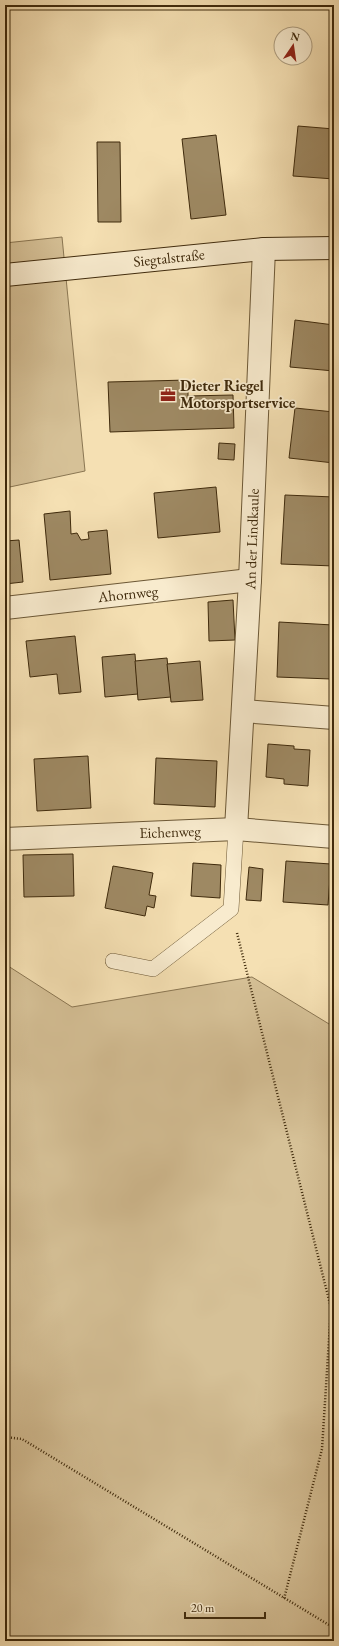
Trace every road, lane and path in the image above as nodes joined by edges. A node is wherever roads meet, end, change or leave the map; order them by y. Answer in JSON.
{"nodes":[{"id":1,"x":334,"y":248,"type":"edge"},
{"id":2,"x":264,"y":249,"type":"junction"},
{"id":3,"x":5,"y":275,"type":"edge"},
{"id":4,"x":250,"y":580,"type":"junction"},
{"id":5,"x":5,"y":608,"type":"edge"},
{"id":6,"x":243,"y":711,"type":"junction"},
{"id":7,"x":334,"y":718,"type":"edge"},
{"id":8,"x":236,"y":829,"type":"junction"},
{"id":9,"x":334,"y":837,"type":"edge"},
{"id":10,"x":5,"y":839,"type":"edge"},
{"id":11,"x":231,"y":909,"type":"junction"},
{"id":12,"x":113,"y":961,"type":"dead end"},
{"id":13,"x":5,"y":1437,"type":"edge"},
{"id":14,"x":284,"y":1599,"type":"junction"},
{"id":15,"x":334,"y":1628,"type":"edge"}],
"edges":[{"from":1,"to":2,"type":"street","name":"Siegtalstraße"},
{"from":2,"to":3,"type":"street","name":"Siegtalstraße"},
{"from":2,"to":4,"type":"street","name":"An der Lindkaule"},
{"from":4,"to":5,"type":"street","name":"Ahornweg"},
{"from":4,"to":6,"type":"street","name":"An der Lindkaule"},
{"from":6,"to":7,"type":"street"},
{"from":6,"to":8,"type":"street","name":"An der Lindkaule"},
{"from":8,"to":9,"type":"street","name":"Eichenweg"},
{"from":8,"to":10,"type":"street","name":"Eichenweg"},
{"from":8,"to":11,"type":"lane"},
{"from":11,"to":12,"type":"lane"},
{"from":11,"to":14,"type":"path"},
{"from":13,"to":14,"type":"path"},
{"from":14,"to":15,"type":"path"}]}
